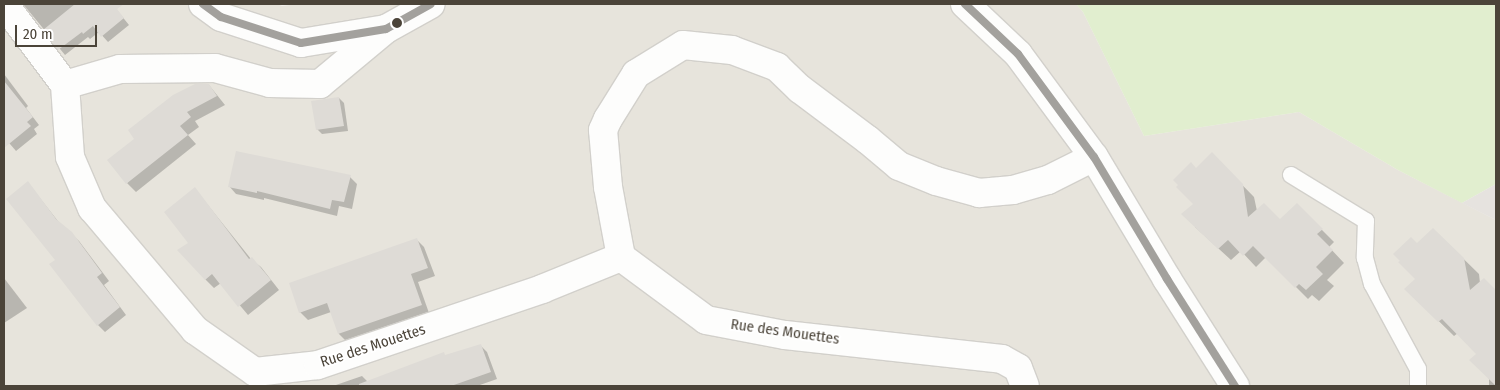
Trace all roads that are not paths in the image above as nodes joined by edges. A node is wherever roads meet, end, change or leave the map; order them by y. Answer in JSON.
{"nodes":[{"id":1,"x":4,"y":4,"type":"edge"},
{"id":2,"x":203,"y":4,"type":"edge"},
{"id":3,"x":431,"y":4,"type":"edge"},
{"id":4,"x":966,"y":4,"type":"edge"},
{"id":5,"x":386,"y":29,"type":"junction"},
{"id":6,"x":65,"y":85,"type":"junction"},
{"id":7,"x":1094,"y":157,"type":"junction"},
{"id":8,"x":1291,"y":175,"type":"dead end"},
{"id":9,"x":621,"y":257,"type":"junction"},
{"id":10,"x":1025,"y":386,"type":"edge"},
{"id":11,"x":1235,"y":386,"type":"edge"},
{"id":12,"x":1418,"y":386,"type":"edge"}],
"edges":[{"from":1,"to":6,"type":"street"},
{"from":2,"to":5,"type":"street"},
{"from":3,"to":5,"type":"street"},
{"from":4,"to":7,"type":"street"},
{"from":5,"to":6,"type":"street"},
{"from":6,"to":9,"type":"street","name":"Rue des Mouettes"},
{"from":7,"to":9,"type":"street"},
{"from":7,"to":11,"type":"street"},
{"from":8,"to":12,"type":"lane"},
{"from":9,"to":10,"type":"street","name":"Rue des Mouettes"}]}
